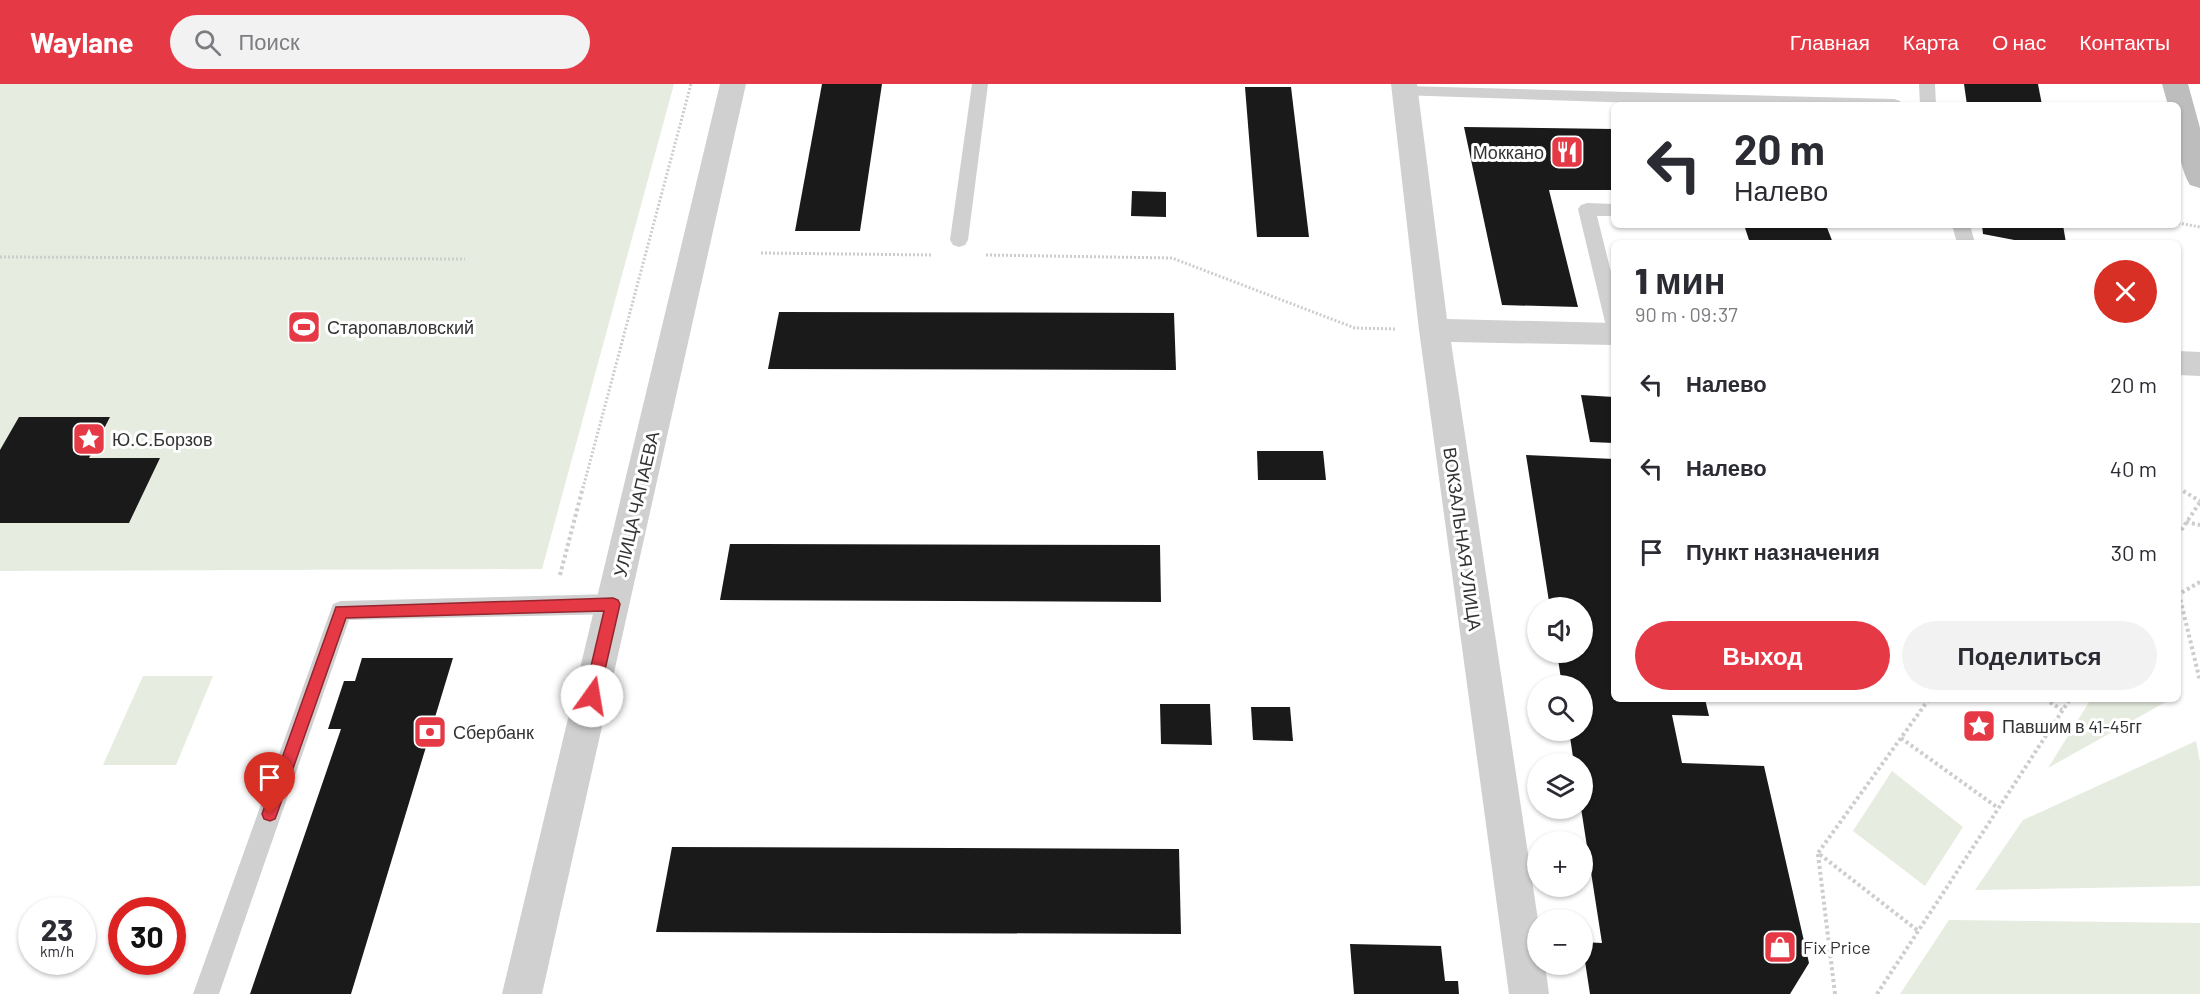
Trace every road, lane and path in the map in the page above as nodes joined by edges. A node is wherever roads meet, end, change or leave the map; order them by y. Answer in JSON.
{"nodes":[{"id":1,"x":691,"y":84,"type":"edge"},
{"id":2,"x":734,"y":84,"type":"edge"},
{"id":3,"x":980,"y":84,"type":"edge"},
{"id":4,"x":1927,"y":84,"type":"edge"},
{"id":5,"x":2175,"y":84,"type":"edge"},
{"id":6,"x":1405,"y":88,"type":"edge"},
{"id":7,"x":1808,"y":102,"type":"edge"},
{"id":8,"x":1928,"y":102,"type":"edge"},
{"id":9,"x":2180,"y":102,"type":"edge"},
{"id":10,"x":2181,"y":107,"type":"edge"},
{"id":11,"x":2199,"y":175,"type":"edge"},
{"id":12,"x":1611,"y":210,"type":"edge"},
{"id":13,"x":2181,"y":224,"type":"edge"},
{"id":14,"x":2200,"y":227,"type":"edge"},
{"id":15,"x":959,"y":240,"type":"dead end"},
{"id":16,"x":761,"y":253,"type":"dead end"},
{"id":17,"x":937,"y":255,"type":"dead end"},
{"id":18,"x":984,"y":255,"type":"dead end"},
{"id":19,"x":0,"y":257,"type":"edge"},
{"id":20,"x":465,"y":259,"type":"dead end"},
{"id":21,"x":1611,"y":309,"type":"edge"},
{"id":22,"x":1434,"y":330,"type":"junction"},
{"id":23,"x":1611,"y":334,"type":"edge"},
{"id":24,"x":2181,"y":363,"type":"edge"},
{"id":25,"x":2200,"y":364,"type":"edge"},
{"id":26,"x":2181,"y":490,"type":"edge"},
{"id":27,"x":2200,"y":501,"type":"edge"},
{"id":28,"x":2186,"y":522,"type":"junction"},
{"id":29,"x":2200,"y":525,"type":"edge"},
{"id":30,"x":2181,"y":530,"type":"edge"},
{"id":31,"x":2200,"y":582,"type":"edge"},
{"id":32,"x":2181,"y":593,"type":"edge"},
{"id":33,"x":2181,"y":602,"type":"edge"},
{"id":34,"x":613,"y":604,"type":"junction"},
{"id":35,"x":552,"y":605,"type":"junction"},
{"id":36,"x":2200,"y":681,"type":"edge"},
{"id":37,"x":1927,"y":702,"type":"edge"},
{"id":38,"x":2050,"y":702,"type":"edge"},
{"id":39,"x":2068,"y":702,"type":"edge"},
{"id":40,"x":2062,"y":710,"type":"junction"},
{"id":41,"x":1901,"y":738,"type":"junction"},
{"id":42,"x":1998,"y":808,"type":"junction"},
{"id":43,"x":1818,"y":853,"type":"junction"},
{"id":44,"x":1917,"y":930,"type":"junction"},
{"id":45,"x":206,"y":994,"type":"edge"},
{"id":46,"x":522,"y":994,"type":"edge"},
{"id":47,"x":1529,"y":994,"type":"edge"},
{"id":48,"x":1835,"y":994,"type":"edge"},
{"id":49,"x":1877,"y":994,"type":"edge"}],
"edges":[{"from":1,"to":35,"type":"path"},
{"from":2,"to":34,"type":"street","name":"УЛИЦА ЧАПАЕВА"},
{"from":3,"to":15,"type":"lane"},
{"from":4,"to":8,"type":"lane"},
{"from":5,"to":9,"type":"main road"},
{"from":6,"to":7,"type":"lane"},
{"from":6,"to":22,"type":"street","name":"ВОКЗАЛЬНАЯ УЛИЦА"},
{"from":10,"to":11,"type":"main road"},
{"from":12,"to":21,"type":"lane"},
{"from":13,"to":14,"type":"path"},
{"from":16,"to":17,"type":"path"},
{"from":18,"to":22,"type":"path"},
{"from":19,"to":20,"type":"path"},
{"from":22,"to":23,"type":"street"},
{"from":22,"to":47,"type":"street","name":"ВОКЗАЛЬНАЯ УЛИЦА"},
{"from":24,"to":25,"type":"street"},
{"from":26,"to":27,"type":"path"},
{"from":27,"to":28,"type":"path"},
{"from":28,"to":29,"type":"path"},
{"from":28,"to":30,"type":"path"},
{"from":31,"to":32,"type":"path"},
{"from":33,"to":36,"type":"path"},
{"from":34,"to":35,"type":"lane"},
{"from":34,"to":46,"type":"street","name":"УЛИЦА ЧАПАЕВА"},
{"from":35,"to":45,"type":"lane"},
{"from":37,"to":41,"type":"path"},
{"from":38,"to":40,"type":"path"},
{"from":39,"to":40,"type":"path"},
{"from":40,"to":42,"type":"path"},
{"from":41,"to":42,"type":"path"},
{"from":41,"to":43,"type":"path"},
{"from":42,"to":44,"type":"path"},
{"from":43,"to":44,"type":"path"},
{"from":43,"to":48,"type":"path"},
{"from":44,"to":49,"type":"path"}]}
